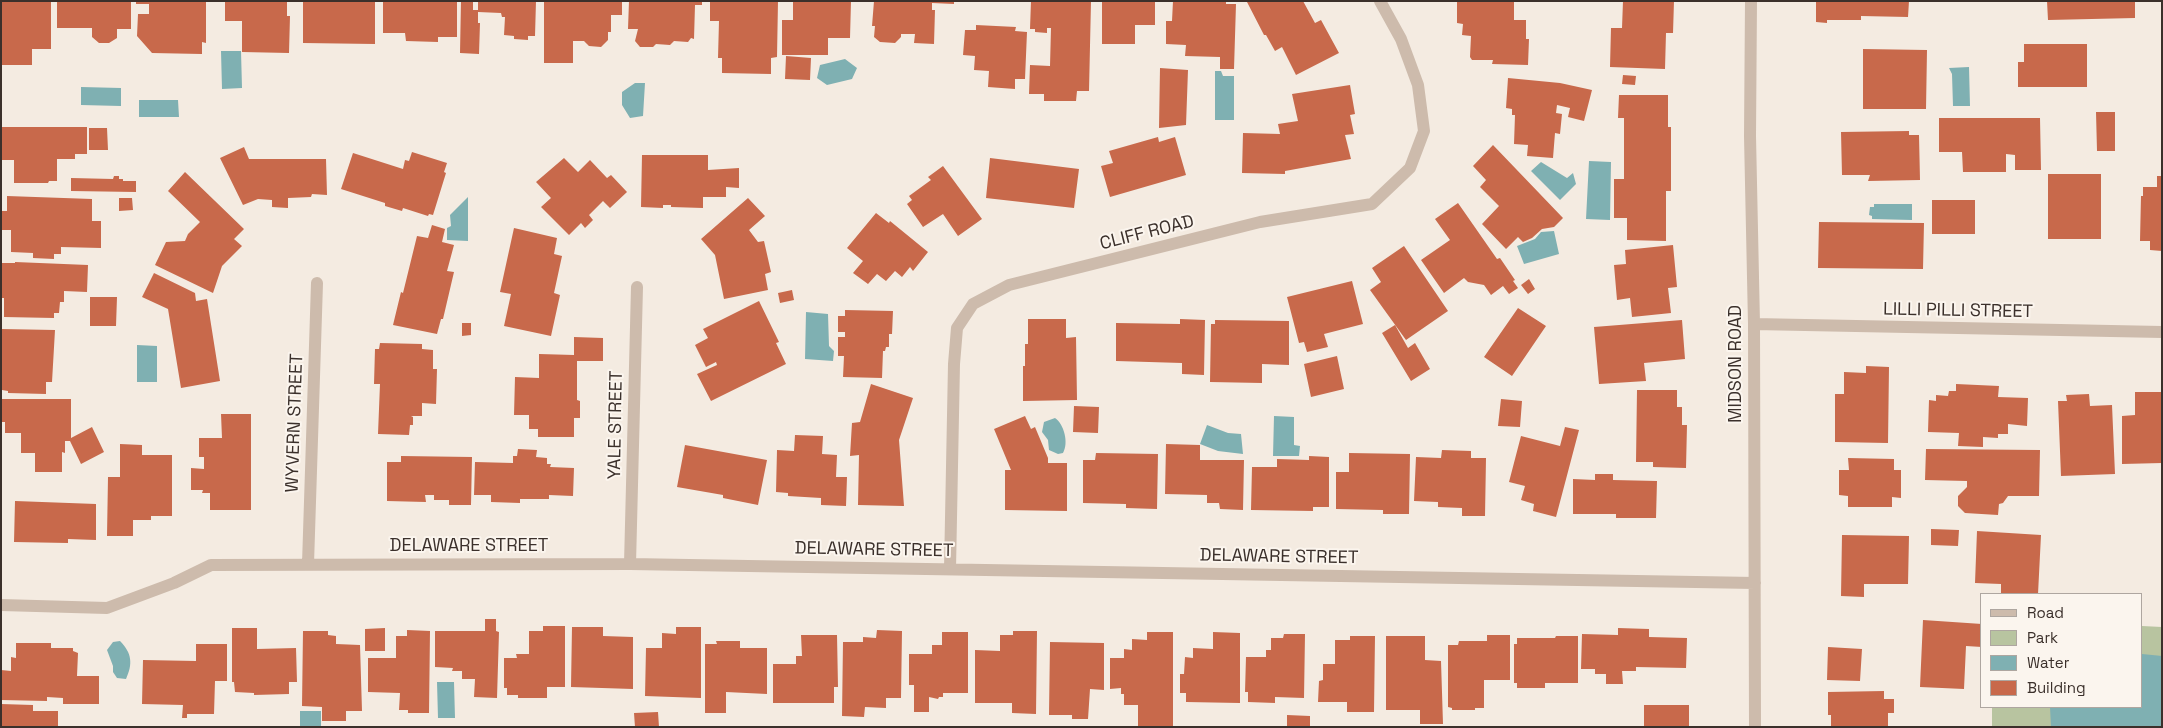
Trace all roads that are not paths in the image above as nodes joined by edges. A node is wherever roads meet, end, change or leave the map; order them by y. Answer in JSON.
{"nodes":[{"id":1,"x":1380,"y":1,"type":"edge"},
{"id":2,"x":1751,"y":1,"type":"edge"},
{"id":3,"x":317,"y":283,"type":"dead end"},
{"id":4,"x":637,"y":287,"type":"dead end"},
{"id":5,"x":1754,"y":324,"type":"junction"},
{"id":6,"x":2162,"y":332,"type":"edge"},
{"id":7,"x":308,"y":564,"type":"junction"},
{"id":8,"x":630,"y":564,"type":"junction"},
{"id":9,"x":950,"y":569,"type":"junction"},
{"id":10,"x":1755,"y":583,"type":"junction"},
{"id":11,"x":1,"y":605,"type":"edge"},
{"id":12,"x":1756,"y":727,"type":"edge"}],
"edges":[{"from":1,"to":9,"type":"street","name":"CLIFF ROAD"},
{"from":2,"to":5,"type":"street","name":"MIDSON ROAD"},
{"from":3,"to":7,"type":"street","name":"WYVERN STREET"},
{"from":4,"to":8,"type":"street","name":"YALE STREET"},
{"from":5,"to":6,"type":"street","name":"LILLI PILLI STREET"},
{"from":5,"to":10,"type":"street","name":"MIDSON ROAD"},
{"from":7,"to":8,"type":"street","name":"DELAWARE STREET"},
{"from":7,"to":11,"type":"street","name":"DELAWARE STREET"},
{"from":8,"to":9,"type":"street","name":"DELAWARE STREET"},
{"from":9,"to":10,"type":"street","name":"DELAWARE STREET"},
{"from":10,"to":12,"type":"street","name":"MIDSON ROAD"}]}
